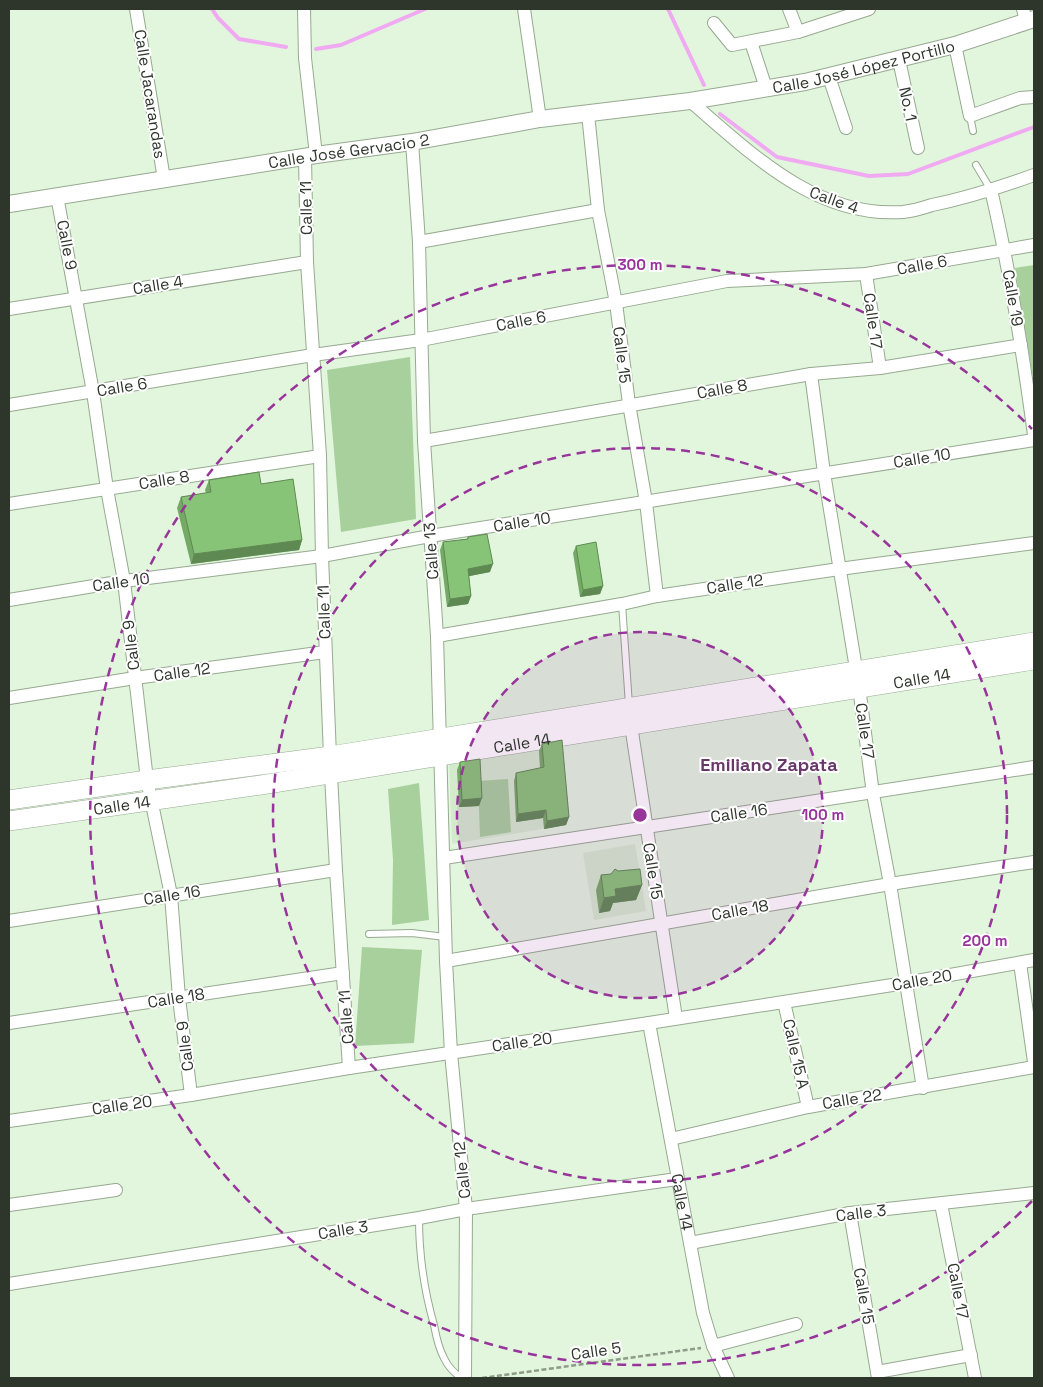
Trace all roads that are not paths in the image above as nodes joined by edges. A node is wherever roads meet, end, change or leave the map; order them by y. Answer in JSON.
{"nodes":[{"id":1,"x":136,"y":9,"type":"edge"},
{"id":2,"x":304,"y":9,"type":"edge"},
{"id":3,"x":524,"y":9,"type":"edge"},
{"id":4,"x":789,"y":9,"type":"edge"},
{"id":5,"x":868,"y":9,"type":"edge"},
{"id":6,"x":1028,"y":16,"type":"edge"},
{"id":7,"x":714,"y":23,"type":"dead end"},
{"id":8,"x":798,"y":32,"type":"junction"},
{"id":9,"x":751,"y":42,"type":"junction"},
{"id":10,"x":955,"y":45,"type":"junction"},
{"id":11,"x":899,"y":60,"type":"junction"},
{"id":12,"x":829,"y":76,"type":"junction"},
{"id":13,"x":766,"y":88,"type":"junction"},
{"id":14,"x":1034,"y":97,"type":"edge"},
{"id":15,"x":690,"y":101,"type":"junction"},
{"id":16,"x":588,"y":114,"type":"junction"},
{"id":17,"x":970,"y":116,"type":"junction"},
{"id":18,"x":540,"y":118,"type":"junction"},
{"id":19,"x":846,"y":128,"type":"dead end"},
{"id":20,"x":973,"y":132,"type":"dead end"},
{"id":21,"x":412,"y":142,"type":"junction"},
{"id":22,"x":918,"y":148,"type":"dead end"},
{"id":23,"x":310,"y":156,"type":"junction"},
{"id":24,"x":976,"y":165,"type":"dead end"},
{"id":25,"x":1034,"y":175,"type":"edge"},
{"id":26,"x":164,"y":179,"type":"junction"},
{"id":27,"x":991,"y":190,"type":"junction"},
{"id":28,"x":57,"y":196,"type":"junction"},
{"id":29,"x":9,"y":204,"type":"edge"},
{"id":30,"x":598,"y":210,"type":"junction"},
{"id":31,"x":419,"y":242,"type":"junction"},
{"id":32,"x":1034,"y":245,"type":"edge"},
{"id":33,"x":1005,"y":250,"type":"junction"},
{"id":34,"x":307,"y":262,"type":"junction"},
{"id":35,"x":866,"y":274,"type":"junction"},
{"id":36,"x":77,"y":298,"type":"junction"},
{"id":37,"x":616,"y":303,"type":"junction"},
{"id":38,"x":9,"y":309,"type":"edge"},
{"id":39,"x":421,"y":340,"type":"junction"},
{"id":40,"x":1022,"y":344,"type":"junction"},
{"id":41,"x":313,"y":355,"type":"junction"},
{"id":42,"x":880,"y":368,"type":"junction"},
{"id":43,"x":810,"y":374,"type":"junction"},
{"id":44,"x":93,"y":392,"type":"junction"},
{"id":45,"x":9,"y":404,"type":"edge"},
{"id":46,"x":629,"y":404,"type":"junction"},
{"id":47,"x":1034,"y":435,"type":"edge"},
{"id":48,"x":1034,"y":440,"type":"edge"},
{"id":49,"x":424,"y":441,"type":"junction"},
{"id":50,"x":320,"y":456,"type":"junction"},
{"id":51,"x":824,"y":473,"type":"junction"},
{"id":52,"x":107,"y":489,"type":"junction"},
{"id":53,"x":646,"y":502,"type":"junction"},
{"id":54,"x":9,"y":504,"type":"edge"},
{"id":55,"x":430,"y":536,"type":"junction"},
{"id":56,"x":1034,"y":543,"type":"edge"},
{"id":57,"x":322,"y":556,"type":"junction"},
{"id":58,"x":839,"y":568,"type":"junction"},
{"id":59,"x":124,"y":581,"type":"junction"},
{"id":60,"x":657,"y":596,"type":"junction"},
{"id":61,"x":9,"y":600,"type":"edge"},
{"id":62,"x":622,"y":604,"type":"junction"},
{"id":63,"x":437,"y":636,"type":"junction"},
{"id":64,"x":1034,"y":642,"type":"edge"},
{"id":65,"x":325,"y":652,"type":"junction"},
{"id":66,"x":1034,"y":660,"type":"edge"},
{"id":67,"x":135,"y":678,"type":"junction"},
{"id":68,"x":858,"y":679,"type":"junction"},
{"id":69,"x":9,"y":698,"type":"edge"},
{"id":70,"x":630,"y":717,"type":"junction"},
{"id":71,"x":441,"y":746,"type":"junction"},
{"id":72,"x":330,"y":764,"type":"junction"},
{"id":73,"x":1034,"y":768,"type":"edge"},
{"id":74,"x":146,"y":780,"type":"junction"},
{"id":75,"x":873,"y":794,"type":"junction"},
{"id":76,"x":9,"y":800,"type":"edge"},
{"id":77,"x":151,"y":800,"type":"junction"},
{"id":78,"x":9,"y":821,"type":"edge"},
{"id":79,"x":646,"y":826,"type":"junction"},
{"id":80,"x":444,"y":858,"type":"junction"},
{"id":81,"x":1034,"y":862,"type":"edge"},
{"id":82,"x":336,"y":870,"type":"junction"},
{"id":83,"x":890,"y":884,"type":"junction"},
{"id":84,"x":170,"y":896,"type":"junction"},
{"id":85,"x":9,"y":921,"type":"edge"},
{"id":86,"x":662,"y":924,"type":"junction"},
{"id":87,"x":369,"y":934,"type":"dead end"},
{"id":88,"x":445,"y":937,"type":"junction"},
{"id":89,"x":1034,"y":960,"type":"edge"},
{"id":90,"x":446,"y":961,"type":"junction"},
{"id":91,"x":1020,"y":962,"type":"junction"},
{"id":92,"x":343,"y":973,"type":"junction"},
{"id":93,"x":905,"y":983,"type":"junction"},
{"id":94,"x":179,"y":998,"type":"junction"},
{"id":95,"x":784,"y":1002,"type":"junction"},
{"id":96,"x":676,"y":1018,"type":"junction"},
{"id":97,"x":9,"y":1023,"type":"edge"},
{"id":98,"x":649,"y":1023,"type":"junction"},
{"id":99,"x":451,"y":1053,"type":"junction"},
{"id":100,"x":1034,"y":1062,"type":"edge"},
{"id":101,"x":1034,"y":1067,"type":"edge"},
{"id":102,"x":349,"y":1068,"type":"junction"},
{"id":103,"x":923,"y":1088,"type":"junction"},
{"id":104,"x":191,"y":1095,"type":"junction"},
{"id":105,"x":808,"y":1107,"type":"junction"},
{"id":106,"x":9,"y":1121,"type":"edge"},
{"id":107,"x":671,"y":1139,"type":"junction"},
{"id":108,"x":677,"y":1179,"type":"junction"},
{"id":109,"x":116,"y":1190,"type":"dead end"},
{"id":110,"x":1034,"y":1193,"type":"edge"},
{"id":111,"x":941,"y":1204,"type":"junction"},
{"id":112,"x":9,"y":1205,"type":"edge"},
{"id":113,"x":466,"y":1209,"type":"junction"},
{"id":114,"x":850,"y":1213,"type":"junction"},
{"id":115,"x":419,"y":1218,"type":"junction"},
{"id":116,"x":690,"y":1243,"type":"junction"},
{"id":117,"x":9,"y":1284,"type":"edge"},
{"id":118,"x":796,"y":1324,"type":"dead end"},
{"id":119,"x":713,"y":1346,"type":"junction"},
{"id":120,"x":970,"y":1355,"type":"junction"},
{"id":121,"x":877,"y":1375,"type":"edge"},
{"id":122,"x":463,"y":1378,"type":"edge"},
{"id":123,"x":728,"y":1378,"type":"edge"},
{"id":124,"x":975,"y":1378,"type":"edge"}],
"edges":[{"from":1,"to":26,"type":"street","name":"Calle Jacarandas"},
{"from":2,"to":23,"type":"street","name":"Calle 11"},
{"from":3,"to":18,"type":"street"},
{"from":4,"to":8,"type":"street"},
{"from":5,"to":8,"type":"street"},
{"from":6,"to":10,"type":"street","name":"Calle José López Portillo"},
{"from":7,"to":9,"type":"street"},
{"from":8,"to":9,"type":"street"},
{"from":9,"to":13,"type":"street"},
{"from":10,"to":11,"type":"street","name":"Calle José López Portillo"},
{"from":10,"to":17,"type":"street"},
{"from":11,"to":12,"type":"street","name":"Calle José López Portillo"},
{"from":11,"to":22,"type":"street","name":"No. 1"},
{"from":12,"to":13,"type":"street","name":"Calle José López Portillo"},
{"from":12,"to":19,"type":"street"},
{"from":13,"to":15,"type":"street","name":"Calle José López Portillo"},
{"from":14,"to":17,"type":"street"},
{"from":15,"to":16,"type":"street","name":"Calle José Gervacio 2"},
{"from":15,"to":27,"type":"street","name":"Calle 4"},
{"from":16,"to":18,"type":"street","name":"Calle José Gervacio 2"},
{"from":16,"to":30,"type":"street","name":"Calle 15"},
{"from":17,"to":20,"type":"lane"},
{"from":18,"to":21,"type":"street","name":"Calle José Gervacio 2"},
{"from":21,"to":23,"type":"street","name":"Calle José Gervacio 2"},
{"from":21,"to":31,"type":"street","name":"Calle 13"},
{"from":23,"to":26,"type":"street","name":"Calle José Gervacio 2"},
{"from":23,"to":34,"type":"street","name":"Calle 11"},
{"from":24,"to":27,"type":"lane","name":"Calle 19"},
{"from":25,"to":27,"type":"street","name":"Calle 4"},
{"from":26,"to":28,"type":"street","name":"Calle José Gervacio 2"},
{"from":27,"to":33,"type":"street","name":"Calle 19"},
{"from":28,"to":29,"type":"street","name":"Calle José Gervacio 2"},
{"from":28,"to":36,"type":"street","name":"Calle 9"},
{"from":30,"to":31,"type":"street"},
{"from":30,"to":37,"type":"street","name":"Calle 15"},
{"from":31,"to":39,"type":"street","name":"Calle 13"},
{"from":32,"to":33,"type":"street","name":"Calle 6"},
{"from":33,"to":35,"type":"street","name":"Calle 6"},
{"from":33,"to":40,"type":"street","name":"Calle 19"},
{"from":34,"to":36,"type":"street","name":"Calle 4"},
{"from":34,"to":41,"type":"street","name":"Calle 11"},
{"from":35,"to":37,"type":"street","name":"Calle 6"},
{"from":35,"to":42,"type":"street","name":"Calle 17"},
{"from":36,"to":38,"type":"street","name":"Calle 4"},
{"from":36,"to":44,"type":"street","name":"Calle 9"},
{"from":37,"to":39,"type":"street","name":"Calle 6"},
{"from":37,"to":46,"type":"street","name":"Calle 15"},
{"from":39,"to":41,"type":"street","name":"Calle 6"},
{"from":39,"to":49,"type":"street","name":"Calle 13"},
{"from":40,"to":42,"type":"street","name":"Calle 8"},
{"from":40,"to":47,"type":"street","name":"Calle 19"},
{"from":41,"to":44,"type":"street","name":"Calle 6"},
{"from":41,"to":50,"type":"street","name":"Calle 11"},
{"from":42,"to":43,"type":"street","name":"Calle 8"},
{"from":43,"to":46,"type":"street","name":"Calle 8"},
{"from":43,"to":51,"type":"street","name":"Calle 17"},
{"from":44,"to":45,"type":"street","name":"Calle 6"},
{"from":44,"to":52,"type":"street","name":"Calle 9"},
{"from":46,"to":49,"type":"street","name":"Calle 8"},
{"from":46,"to":53,"type":"street","name":"Calle 15"},
{"from":48,"to":51,"type":"street","name":"Calle 10"},
{"from":49,"to":55,"type":"street","name":"Calle 13"},
{"from":50,"to":52,"type":"street","name":"Calle 8"},
{"from":50,"to":57,"type":"street","name":"Calle 11"},
{"from":51,"to":53,"type":"street","name":"Calle 10"},
{"from":51,"to":58,"type":"street","name":"Calle 17"},
{"from":52,"to":54,"type":"street","name":"Calle 8"},
{"from":52,"to":59,"type":"street","name":"Calle 9"},
{"from":53,"to":55,"type":"street","name":"Calle 10"},
{"from":53,"to":60,"type":"street","name":"Calle 15"},
{"from":55,"to":57,"type":"street","name":"Calle 10"},
{"from":55,"to":63,"type":"street","name":"Calle 13"},
{"from":56,"to":58,"type":"street","name":"Calle 12"},
{"from":57,"to":59,"type":"street","name":"Calle 10"},
{"from":57,"to":65,"type":"street","name":"Calle 11"},
{"from":58,"to":60,"type":"street","name":"Calle 12"},
{"from":58,"to":68,"type":"street","name":"Calle 17"},
{"from":59,"to":61,"type":"street","name":"Calle 10"},
{"from":59,"to":67,"type":"street","name":"Calle 9"},
{"from":60,"to":62,"type":"street","name":"Calle 12"},
{"from":62,"to":63,"type":"street","name":"Calle 12"},
{"from":62,"to":70,"type":"lane","name":"Calle 15"},
{"from":63,"to":71,"type":"street","name":"Calle 13"},
{"from":64,"to":68,"type":"main road","name":"Calle 14"},
{"from":65,"to":67,"type":"street","name":"Calle 12"},
{"from":65,"to":72,"type":"street","name":"Calle 11"},
{"from":66,"to":68,"type":"main road","name":"Calle 14"},
{"from":67,"to":69,"type":"street","name":"Calle 12"},
{"from":67,"to":74,"type":"street","name":"Calle 9"},
{"from":68,"to":70,"type":"main road","name":"Calle 14"},
{"from":68,"to":75,"type":"street","name":"Calle 17"},
{"from":70,"to":71,"type":"main road","name":"Calle 14"},
{"from":70,"to":79,"type":"street","name":"Calle 15"},
{"from":71,"to":72,"type":"main road","name":"Calle 14"},
{"from":71,"to":80,"type":"street","name":"Calle 13"},
{"from":72,"to":74,"type":"main road","name":"Calle 14"},
{"from":72,"to":77,"type":"main road","name":"Calle 14"},
{"from":72,"to":82,"type":"street","name":"Calle 11"},
{"from":73,"to":75,"type":"street","name":"Calle 16"},
{"from":74,"to":76,"type":"main road","name":"Calle 14"},
{"from":74,"to":77,"type":"street","name":"Calle 9"},
{"from":75,"to":79,"type":"street","name":"Calle 16"},
{"from":75,"to":83,"type":"street","name":"Calle 17"},
{"from":77,"to":78,"type":"main road","name":"Calle 14"},
{"from":77,"to":84,"type":"street","name":"Calle 9"},
{"from":79,"to":80,"type":"street","name":"Calle 16"},
{"from":79,"to":86,"type":"street","name":"Calle 15"},
{"from":80,"to":88,"type":"street","name":"Calle 13"},
{"from":81,"to":83,"type":"street","name":"Calle 18"},
{"from":82,"to":84,"type":"street","name":"Calle 16"},
{"from":82,"to":92,"type":"street","name":"Calle 11"},
{"from":83,"to":86,"type":"street","name":"Calle 18"},
{"from":83,"to":93,"type":"street","name":"Calle 17"},
{"from":84,"to":85,"type":"street","name":"Calle 16"},
{"from":84,"to":94,"type":"street","name":"Calle 9"},
{"from":86,"to":90,"type":"street","name":"Calle 18"},
{"from":86,"to":96,"type":"street","name":"Calle 15"},
{"from":87,"to":88,"type":"lane"},
{"from":88,"to":90,"type":"street","name":"Calle 13"},
{"from":89,"to":91,"type":"street","name":"Calle 20"},
{"from":90,"to":99,"type":"street","name":"Calle 12"},
{"from":91,"to":93,"type":"street","name":"Calle 20"},
{"from":91,"to":100,"type":"street"},
{"from":92,"to":94,"type":"street","name":"Calle 18"},
{"from":92,"to":102,"type":"street","name":"Calle 11"},
{"from":93,"to":95,"type":"street","name":"Calle 20"},
{"from":93,"to":103,"type":"street","name":"Calle 17"},
{"from":94,"to":97,"type":"street","name":"Calle 18"},
{"from":94,"to":104,"type":"street","name":"Calle 9"},
{"from":95,"to":96,"type":"street","name":"Calle 20"},
{"from":95,"to":105,"type":"street","name":"Calle 15 A"},
{"from":96,"to":98,"type":"street","name":"Calle 20"},
{"from":98,"to":99,"type":"street","name":"Calle 20"},
{"from":98,"to":107,"type":"street","name":"Calle 14"},
{"from":99,"to":102,"type":"street","name":"Calle 20"},
{"from":99,"to":113,"type":"street","name":"Calle 12"},
{"from":101,"to":103,"type":"street","name":"Calle 22"},
{"from":102,"to":104,"type":"street","name":"Calle 20"},
{"from":103,"to":105,"type":"street","name":"Calle 22"},
{"from":104,"to":106,"type":"street","name":"Calle 20"},
{"from":105,"to":107,"type":"street","name":"Calle 22"},
{"from":107,"to":108,"type":"street","name":"Calle 14"},
{"from":108,"to":113,"type":"street","name":"Calle 3"},
{"from":108,"to":116,"type":"street","name":"Calle 14"},
{"from":109,"to":112,"type":"street"},
{"from":110,"to":111,"type":"street","name":"Calle 3"},
{"from":111,"to":114,"type":"street","name":"Calle 3"},
{"from":111,"to":120,"type":"street","name":"Calle 17"},
{"from":113,"to":115,"type":"street","name":"Calle 3"},
{"from":113,"to":122,"type":"street","name":"Calle 12"},
{"from":114,"to":116,"type":"street","name":"Calle 3"},
{"from":114,"to":121,"type":"street","name":"Calle 15"},
{"from":115,"to":117,"type":"street","name":"Calle 3"},
{"from":115,"to":122,"type":"lane"},
{"from":116,"to":119,"type":"street","name":"Calle 14"},
{"from":118,"to":119,"type":"street"},
{"from":119,"to":123,"type":"street","name":"Calle 14"},
{"from":120,"to":121,"type":"street"},
{"from":120,"to":124,"type":"street","name":"Calle 17"}]}
